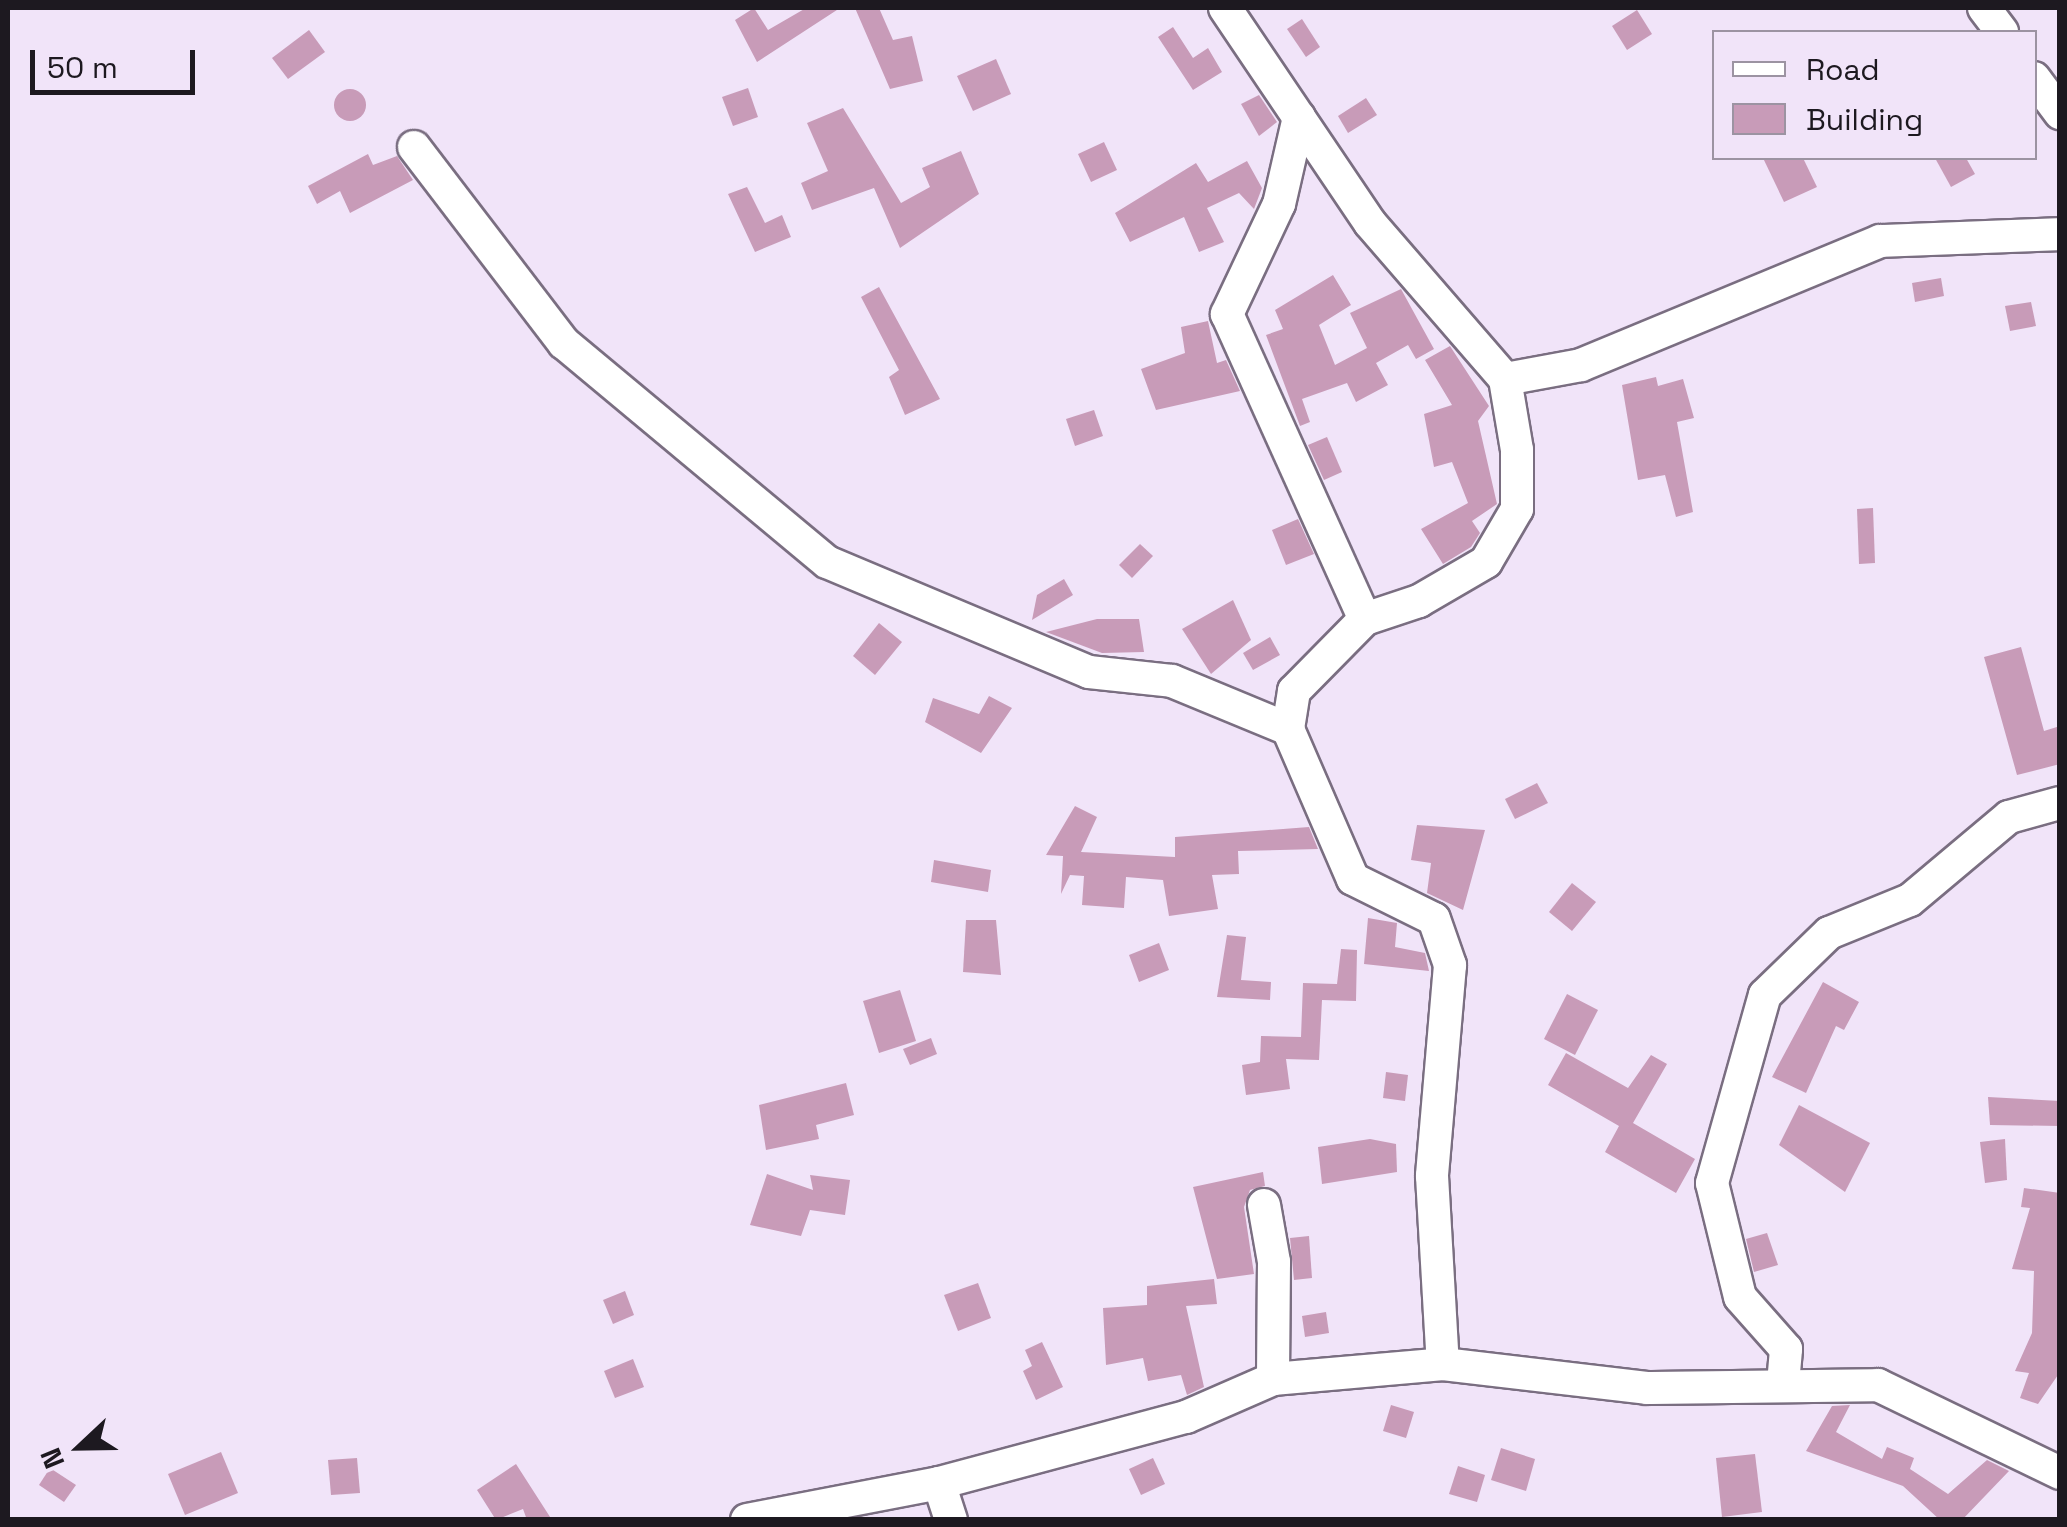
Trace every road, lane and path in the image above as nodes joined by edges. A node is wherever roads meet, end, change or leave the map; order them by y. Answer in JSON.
{"nodes":[{"id":1,"x":1226,"y":8,"type":"edge"},
{"id":2,"x":1984,"y":8,"type":"edge"},
{"id":3,"x":2000,"y":30,"type":"edge"},
{"id":4,"x":2037,"y":82,"type":"edge"},
{"id":5,"x":2060,"y":112,"type":"edge"},
{"id":6,"x":1299,"y":117,"type":"junction"},
{"id":7,"x":414,"y":147,"type":"dead end"},
{"id":8,"x":2060,"y":234,"type":"edge"},
{"id":9,"x":1505,"y":378,"type":"junction"},
{"id":10,"x":1365,"y":618,"type":"junction"},
{"id":11,"x":1288,"y":729,"type":"junction"},
{"id":12,"x":2060,"y":802,"type":"edge"},
{"id":13,"x":1264,"y":1205,"type":"dead end"},
{"id":14,"x":1443,"y":1364,"type":"junction"},
{"id":15,"x":1272,"y":1379,"type":"junction"},
{"id":16,"x":1783,"y":1384,"type":"junction"},
{"id":17,"x":2060,"y":1472,"type":"edge"},
{"id":18,"x":939,"y":1483,"type":"junction"},
{"id":19,"x":747,"y":1520,"type":"edge"},
{"id":20,"x":951,"y":1520,"type":"edge"}],
"edges":[{"from":1,"to":6,"type":"street"},
{"from":2,"to":3,"type":"street"},
{"from":4,"to":5,"type":"street"},
{"from":6,"to":9,"type":"street"},
{"from":6,"to":10,"type":"street"},
{"from":7,"to":11,"type":"street"},
{"from":8,"to":9,"type":"street"},
{"from":9,"to":10,"type":"street"},
{"from":10,"to":11,"type":"street"},
{"from":11,"to":14,"type":"street"},
{"from":12,"to":16,"type":"street"},
{"from":13,"to":15,"type":"street"},
{"from":14,"to":15,"type":"street"},
{"from":14,"to":16,"type":"street"},
{"from":15,"to":18,"type":"street"},
{"from":16,"to":17,"type":"street"},
{"from":18,"to":19,"type":"street"},
{"from":18,"to":20,"type":"street"}]}
